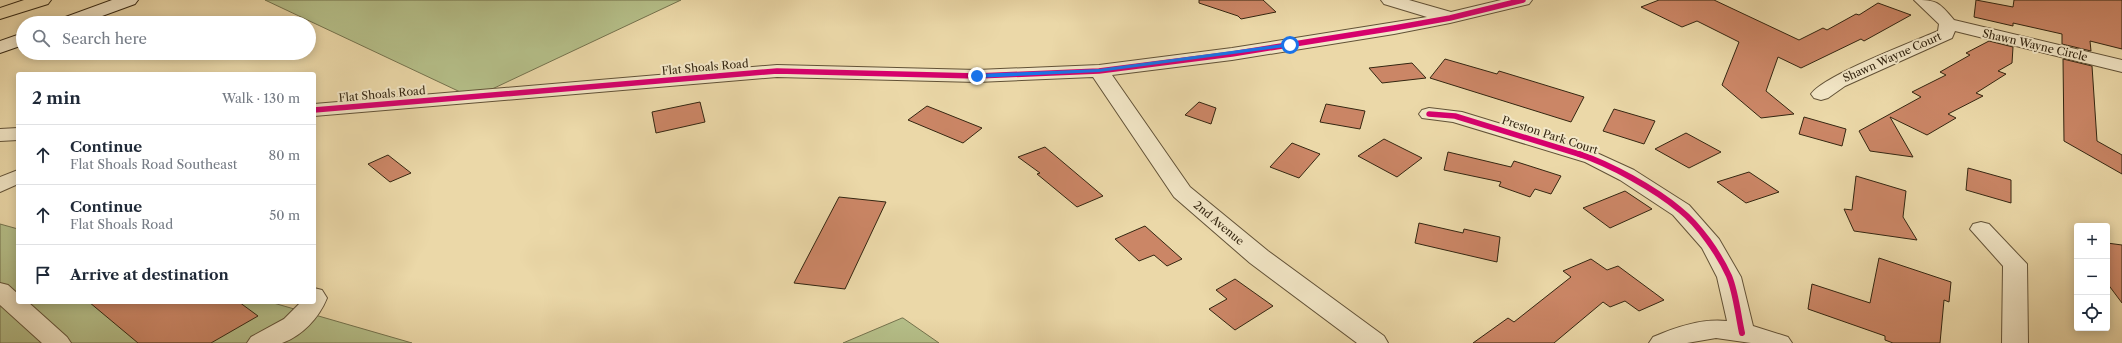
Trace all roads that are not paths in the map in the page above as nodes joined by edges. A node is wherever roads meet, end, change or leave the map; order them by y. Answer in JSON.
{"nodes":[{"id":1,"x":42,"y":0,"type":"edge"},
{"id":2,"x":129,"y":0,"type":"edge"},
{"id":3,"x":1385,"y":0,"type":"edge"},
{"id":4,"x":1390,"y":0,"type":"edge"},
{"id":5,"x":1523,"y":0,"type":"edge"},
{"id":6,"x":1922,"y":0,"type":"edge"},
{"id":7,"x":0,"y":14,"type":"edge"},
{"id":8,"x":85,"y":16,"type":"edge"},
{"id":9,"x":1450,"y":18,"type":"junction"},
{"id":10,"x":1948,"y":24,"type":"junction"},
{"id":11,"x":1394,"y":28,"type":"junction"},
{"id":12,"x":16,"y":41,"type":"edge"},
{"id":13,"x":0,"y":47,"type":"edge"},
{"id":14,"x":2122,"y":66,"type":"edge"},
{"id":15,"x":1099,"y":71,"type":"junction"},
{"id":16,"x":1821,"y":94,"type":"dead end"},
{"id":17,"x":316,"y":110,"type":"edge"},
{"id":18,"x":1429,"y":114,"type":"dead end"},
{"id":19,"x":16,"y":134,"type":"edge"},
{"id":20,"x":0,"y":135,"type":"edge"},
{"id":21,"x":16,"y":177,"type":"edge"},
{"id":22,"x":0,"y":185,"type":"edge"},
{"id":23,"x":1981,"y":229,"type":"dead end"},
{"id":24,"x":0,"y":291,"type":"edge"},
{"id":25,"x":313,"y":304,"type":"edge"},
{"id":26,"x":1742,"y":333,"type":"junction"},
{"id":27,"x":58,"y":343,"type":"edge"},
{"id":28,"x":260,"y":343,"type":"edge"},
{"id":29,"x":1375,"y":343,"type":"edge"},
{"id":30,"x":1662,"y":343,"type":"edge"},
{"id":31,"x":1779,"y":343,"type":"edge"},
{"id":32,"x":2015,"y":343,"type":"edge"}],
"edges":[{"from":1,"to":7,"type":"highway"},
{"from":2,"to":8,"type":"street"},
{"from":3,"to":11,"type":"street"},
{"from":4,"to":9,"type":"street"},
{"from":5,"to":9,"type":"street","name":"Flat Shoals Road"},
{"from":6,"to":10,"type":"street","name":"Shawn Wayne Court"},
{"from":9,"to":11,"type":"street","name":"Flat Shoals Road"},
{"from":10,"to":14,"type":"street","name":"Shawn Wayne Circle"},
{"from":10,"to":16,"type":"street","name":"Shawn Wayne Court"},
{"from":11,"to":15,"type":"street","name":"Flat Shoals Road"},
{"from":12,"to":13,"type":"street"},
{"from":15,"to":17,"type":"street","name":"Flat Shoals Road"},
{"from":15,"to":29,"type":"street","name":"2nd Avenue"},
{"from":18,"to":26,"type":"street","name":"Preston Park Court"},
{"from":19,"to":20,"type":"street"},
{"from":21,"to":22,"type":"street"},
{"from":23,"to":32,"type":"street"},
{"from":24,"to":27,"type":"street"},
{"from":25,"to":28,"type":"street"},
{"from":26,"to":30,"type":"street"},
{"from":26,"to":31,"type":"street"}]}
